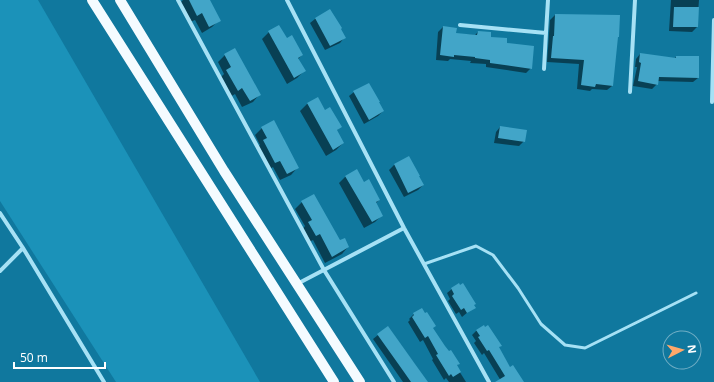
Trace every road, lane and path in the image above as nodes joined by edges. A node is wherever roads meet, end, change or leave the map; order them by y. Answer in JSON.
{"nodes":[{"id":1,"x":92,"y":0,"type":"edge"},
{"id":2,"x":120,"y":0,"type":"edge"},
{"id":3,"x":178,"y":0,"type":"edge"},
{"id":4,"x":287,"y":0,"type":"edge"},
{"id":5,"x":548,"y":0,"type":"edge"},
{"id":6,"x":635,"y":0,"type":"edge"},
{"id":7,"x":714,"y":20,"type":"edge"},
{"id":8,"x":460,"y":24,"type":"dead end"},
{"id":9,"x":546,"y":33,"type":"junction"},
{"id":10,"x":544,"y":69,"type":"dead end"},
{"id":11,"x":630,"y":92,"type":"dead end"},
{"id":12,"x":712,"y":102,"type":"dead end"},
{"id":13,"x":0,"y":213,"type":"edge"},
{"id":14,"x":404,"y":228,"type":"junction"},
{"id":15,"x":23,"y":248,"type":"junction"},
{"id":16,"x":424,"y":264,"type":"junction"},
{"id":17,"x":0,"y":270,"type":"edge"},
{"id":18,"x":324,"y":270,"type":"junction"},
{"id":19,"x":297,"y":284,"type":"junction"},
{"id":20,"x":696,"y":293,"type":"dead end"},
{"id":21,"x":104,"y":382,"type":"edge"},
{"id":22,"x":334,"y":382,"type":"edge"},
{"id":23,"x":360,"y":382,"type":"edge"},
{"id":24,"x":394,"y":382,"type":"edge"},
{"id":25,"x":489,"y":382,"type":"edge"}],
"edges":[{"from":1,"to":22,"type":"main road"},
{"from":2,"to":19,"type":"main road"},
{"from":3,"to":18,"type":"street"},
{"from":4,"to":14,"type":"street"},
{"from":5,"to":9,"type":"street"},
{"from":6,"to":11,"type":"street"},
{"from":7,"to":12,"type":"street"},
{"from":8,"to":9,"type":"street"},
{"from":9,"to":10,"type":"street"},
{"from":13,"to":15,"type":"street"},
{"from":14,"to":16,"type":"street"},
{"from":14,"to":18,"type":"street"},
{"from":15,"to":17,"type":"street"},
{"from":15,"to":21,"type":"street"},
{"from":16,"to":20,"type":"lane"},
{"from":16,"to":25,"type":"street"},
{"from":18,"to":19,"type":"street"},
{"from":18,"to":24,"type":"street"},
{"from":19,"to":23,"type":"main road"}]}
